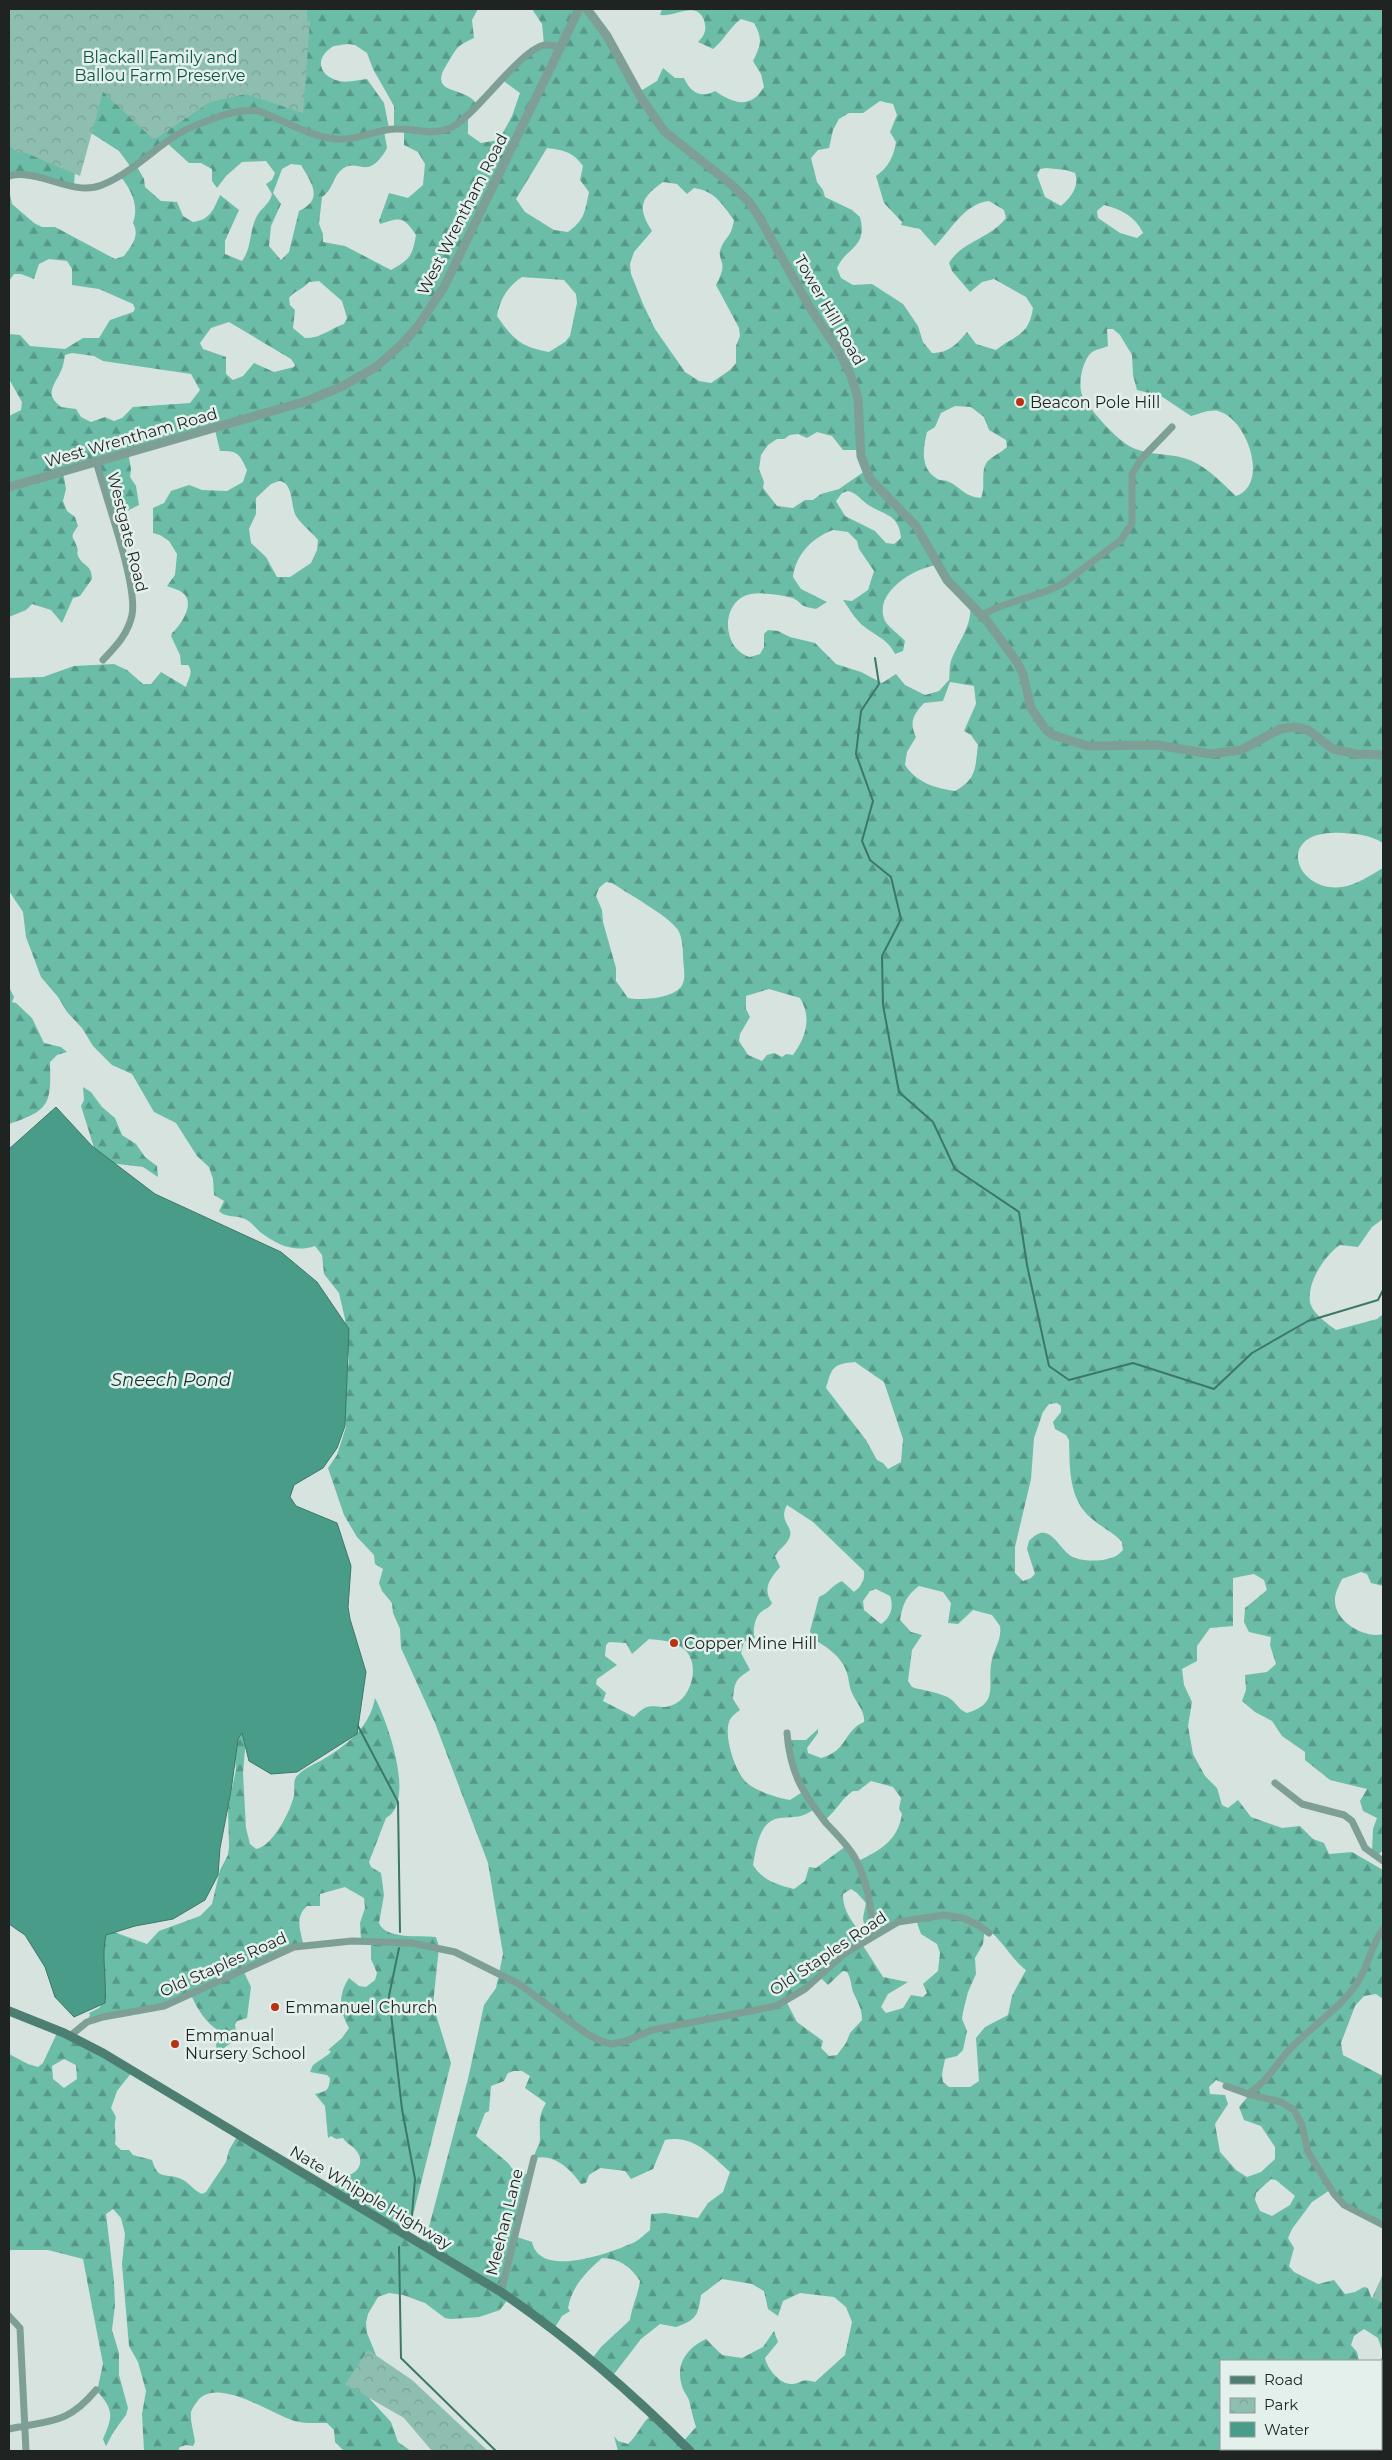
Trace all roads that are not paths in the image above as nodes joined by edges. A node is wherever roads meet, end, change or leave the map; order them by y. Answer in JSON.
{"nodes":[{"id":1,"x":579,"y":9,"type":"edge"},
{"id":2,"x":587,"y":9,"type":"edge"},
{"id":3,"x":561,"y":47,"type":"junction"},
{"id":4,"x":9,"y":176,"type":"edge"},
{"id":5,"x":1172,"y":427,"type":"dead end"},
{"id":6,"x":96,"y":461,"type":"junction"},
{"id":7,"x":9,"y":487,"type":"edge"},
{"id":8,"x":981,"y":615,"type":"junction"},
{"id":9,"x":103,"y":660,"type":"dead end"},
{"id":10,"x":1383,"y":755,"type":"edge"},
{"id":11,"x":787,"y":1733,"type":"dead end"},
{"id":12,"x":1275,"y":1782,"type":"dead end"},
{"id":13,"x":1383,"y":1861,"type":"edge"},
{"id":14,"x":1383,"y":1929,"type":"edge"},
{"id":15,"x":989,"y":1933,"type":"dead end"},
{"id":16,"x":873,"y":1936,"type":"junction"},
{"id":17,"x":9,"y":2011,"type":"edge"},
{"id":18,"x":70,"y":2036,"type":"junction"},
{"id":19,"x":1226,"y":2086,"type":"dead end"},
{"id":20,"x":1248,"y":2094,"type":"junction"},
{"id":21,"x":534,"y":2158,"type":"dead end"},
{"id":22,"x":1383,"y":2225,"type":"edge"},
{"id":23,"x":501,"y":2292,"type":"junction"},
{"id":24,"x":9,"y":2316,"type":"edge"},
{"id":25,"x":96,"y":2390,"type":"dead end"},
{"id":26,"x":24,"y":2426,"type":"junction"},
{"id":27,"x":9,"y":2430,"type":"edge"},
{"id":28,"x":26,"y":2451,"type":"edge"},
{"id":29,"x":690,"y":2451,"type":"edge"}],
"edges":[{"from":1,"to":3,"type":"street","name":"West Wrentham Road"},
{"from":2,"to":8,"type":"street","name":"Tower Hill Road"},
{"from":3,"to":4,"type":"street"},
{"from":3,"to":6,"type":"street","name":"West Wrentham Road"},
{"from":5,"to":8,"type":"street"},
{"from":6,"to":7,"type":"street","name":"West Wrentham Road"},
{"from":6,"to":9,"type":"street","name":"Westgate Road"},
{"from":8,"to":10,"type":"street","name":"Tower Hill Road"},
{"from":11,"to":16,"type":"street"},
{"from":12,"to":13,"type":"street"},
{"from":14,"to":20,"type":"street"},
{"from":15,"to":16,"type":"street","name":"Old Staples Road"},
{"from":16,"to":18,"type":"street","name":"Old Staples Road"},
{"from":17,"to":18,"type":"main road","name":"Nate Whipple Highway"},
{"from":18,"to":23,"type":"main road","name":"Nate Whipple Highway"},
{"from":19,"to":20,"type":"street"},
{"from":20,"to":22,"type":"street"},
{"from":21,"to":23,"type":"street","name":"Meehan Lane"},
{"from":23,"to":29,"type":"main road","name":"Nate Whipple Highway"},
{"from":24,"to":26,"type":"street"},
{"from":25,"to":26,"type":"street"},
{"from":26,"to":27,"type":"street"},
{"from":26,"to":28,"type":"street"}]}
